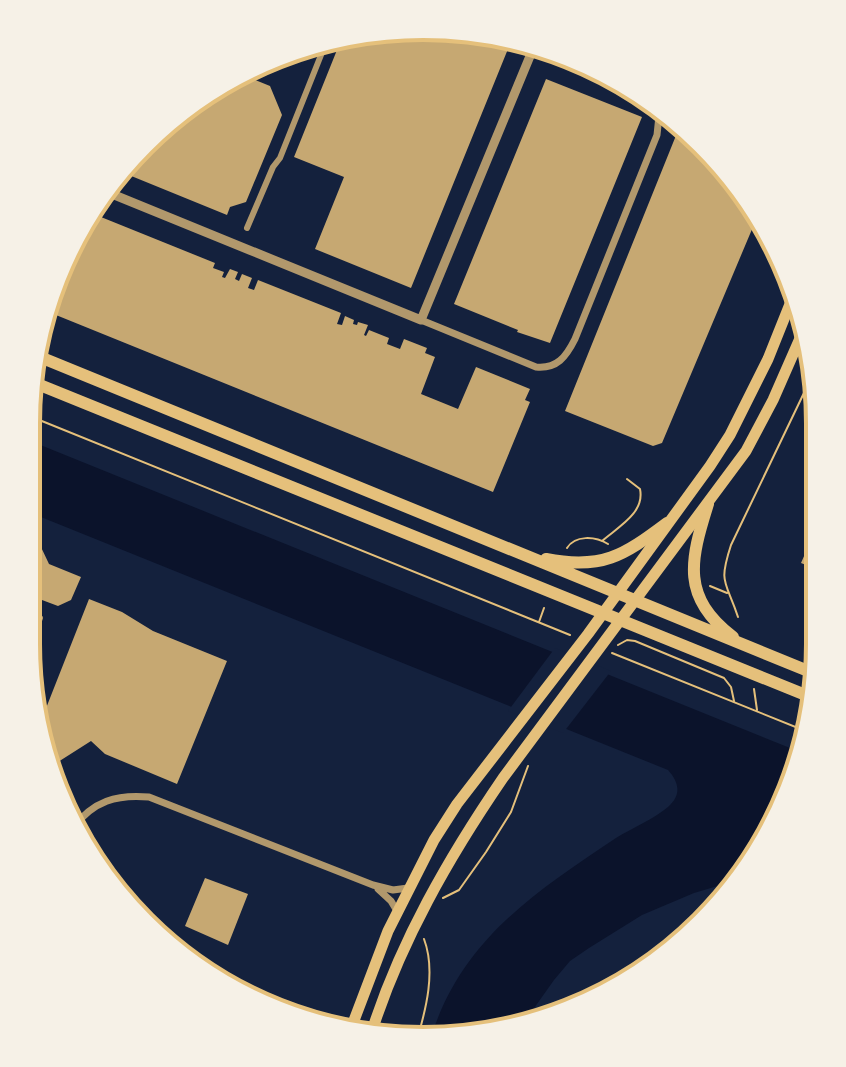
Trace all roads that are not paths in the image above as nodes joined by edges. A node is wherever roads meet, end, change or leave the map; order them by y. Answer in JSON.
{"nodes":[{"id":1,"x":322,"y":54,"type":"edge"},
{"id":2,"x":530,"y":55,"type":"edge"},
{"id":3,"x":658,"y":121,"type":"edge"},
{"id":4,"x":115,"y":195,"type":"edge"},
{"id":5,"x":247,"y":228,"type":"dead end"},
{"id":6,"x":788,"y":308,"type":"edge"},
{"id":7,"x":421,"y":320,"type":"junction"},
{"id":8,"x":798,"y":343,"type":"edge"},
{"id":9,"x":45,"y":359,"type":"edge"},
{"id":10,"x":42,"y":386,"type":"edge"},
{"id":11,"x":708,"y":504,"type":"junction"},
{"id":12,"x":667,"y":523,"type":"junction"},
{"id":13,"x":520,"y":554,"type":"junction"},
{"id":14,"x":617,"y":594,"type":"junction"},
{"id":15,"x":635,"y":602,"type":"junction"},
{"id":16,"x":603,"y":613,"type":"junction"},
{"id":17,"x":621,"y":621,"type":"junction"},
{"id":18,"x":747,"y":647,"type":"junction"},
{"id":19,"x":805,"y":670,"type":"edge"},
{"id":20,"x":803,"y":694,"type":"edge"},
{"id":21,"x":81,"y":818,"type":"edge"},
{"id":22,"x":373,"y":885,"type":"junction"},
{"id":23,"x":408,"y":888,"type":"junction"},
{"id":24,"x":397,"y":911,"type":"junction"},
{"id":25,"x":354,"y":1021,"type":"edge"},
{"id":26,"x":374,"y":1024,"type":"edge"}],
"edges":[{"from":1,"to":5,"type":"street"},
{"from":2,"to":7,"type":"street"},
{"from":3,"to":7,"type":"street"},
{"from":4,"to":7,"type":"street"},
{"from":6,"to":12,"type":"main road"},
{"from":8,"to":11,"type":"main road"},
{"from":9,"to":13,"type":"main road"},
{"from":10,"to":16,"type":"main road"},
{"from":11,"to":15,"type":"main road"},
{"from":11,"to":18,"type":"main road"},
{"from":12,"to":13,"type":"main road"},
{"from":12,"to":14,"type":"main road"},
{"from":13,"to":14,"type":"main road"},
{"from":14,"to":15,"type":"main road"},
{"from":14,"to":16,"type":"main road"},
{"from":15,"to":17,"type":"main road"},
{"from":15,"to":18,"type":"main road"},
{"from":16,"to":17,"type":"main road"},
{"from":16,"to":23,"type":"main road"},
{"from":17,"to":20,"type":"main road"},
{"from":17,"to":26,"type":"main road"},
{"from":18,"to":19,"type":"main road"},
{"from":21,"to":22,"type":"street"},
{"from":22,"to":23,"type":"street"},
{"from":22,"to":24,"type":"street"},
{"from":23,"to":24,"type":"main road"},
{"from":24,"to":25,"type":"main road"}]}
